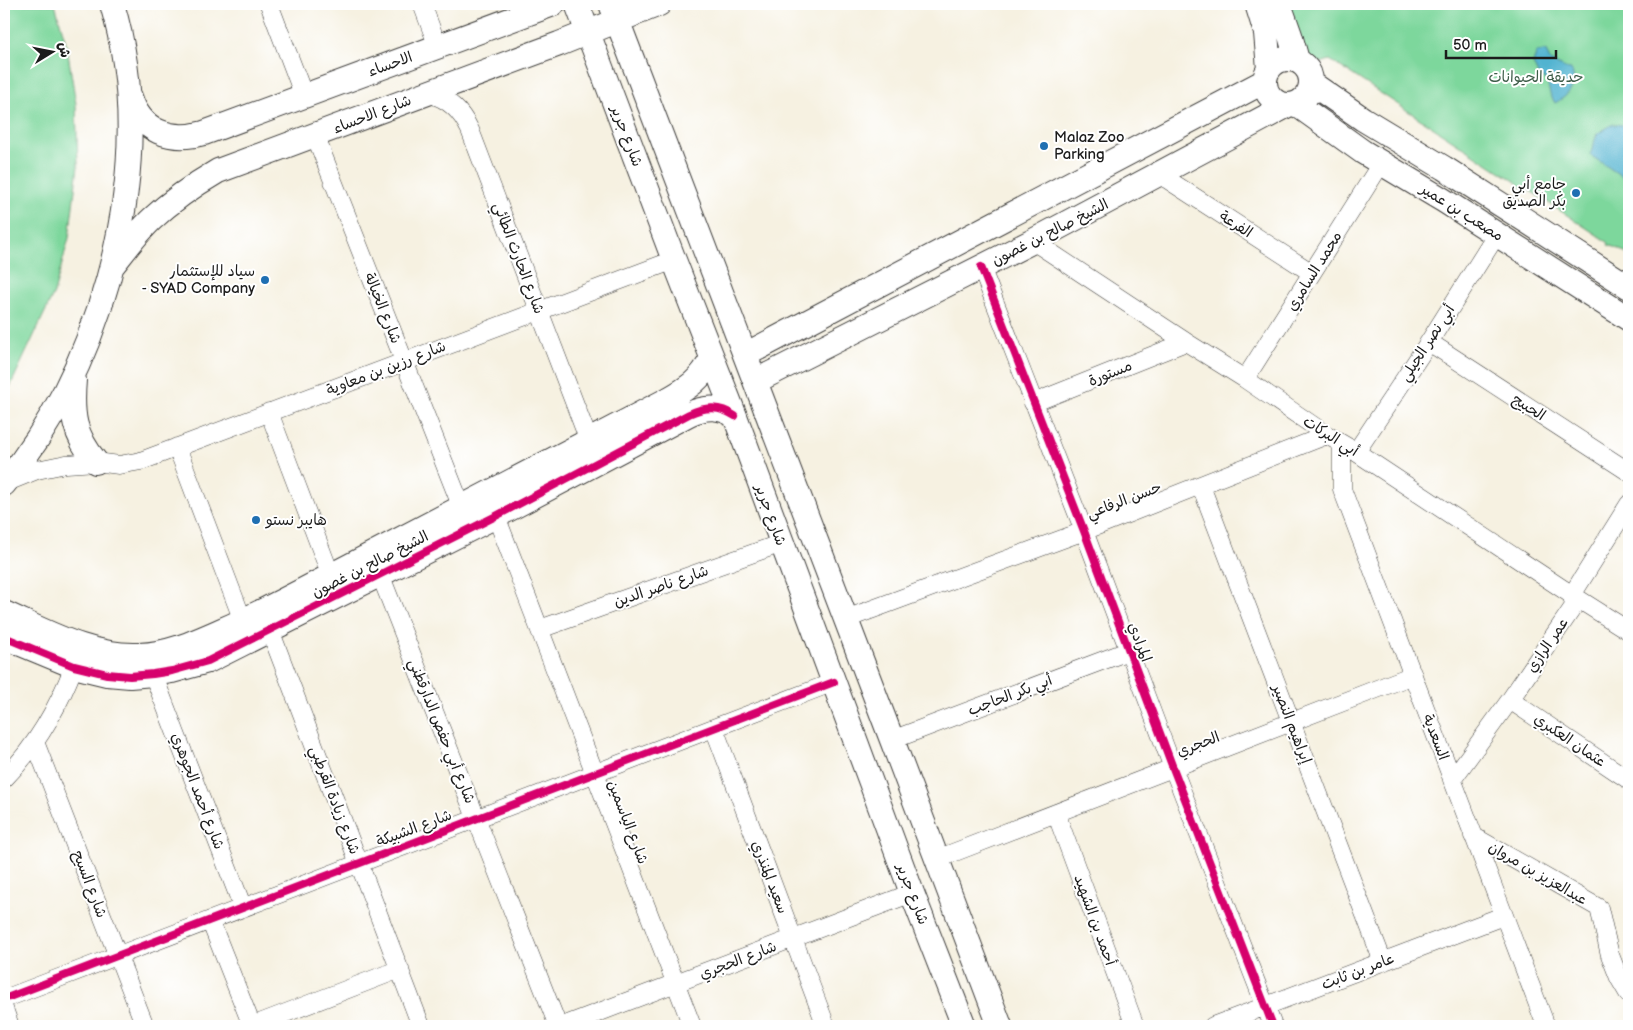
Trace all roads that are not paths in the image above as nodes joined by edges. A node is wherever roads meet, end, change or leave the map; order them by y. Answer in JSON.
{"nodes":[{"id":1,"x":112,"y":4,"type":"edge"},
{"id":2,"x":269,"y":4,"type":"edge"},
{"id":3,"x":422,"y":4,"type":"edge"},
{"id":4,"x":553,"y":4,"type":"edge"},
{"id":5,"x":577,"y":4,"type":"edge"},
{"id":6,"x":659,"y":4,"type":"edge"},
{"id":7,"x":1257,"y":4,"type":"edge"},
{"id":8,"x":1278,"y":4,"type":"edge"},
{"id":9,"x":531,"y":12,"type":"junction"},
{"id":10,"x":615,"y":12,"type":"edge"},
{"id":11,"x":588,"y":33,"type":"junction"},
{"id":12,"x":438,"y":47,"type":"junction"},
{"id":13,"x":543,"y":50,"type":"junction"},
{"id":14,"x":631,"y":54,"type":"junction"},
{"id":15,"x":1296,"y":60,"type":"junction"},
{"id":16,"x":600,"y":66,"type":"junction"},
{"id":17,"x":1267,"y":75,"type":"junction"},
{"id":18,"x":1311,"y":83,"type":"junction"},
{"id":19,"x":128,"y":91,"type":"junction"},
{"id":20,"x":428,"y":93,"type":"junction"},
{"id":21,"x":304,"y":96,"type":"junction"},
{"id":22,"x":1292,"y":104,"type":"junction"},
{"id":23,"x":315,"y":135,"type":"junction"},
{"id":24,"x":1382,"y":162,"type":"junction"},
{"id":25,"x":1160,"y":174,"type":"junction"},
{"id":26,"x":1497,"y":234,"type":"junction"},
{"id":27,"x":966,"y":238,"type":"junction"},
{"id":28,"x":1033,"y":241,"type":"junction"},
{"id":29,"x":940,"y":252,"type":"junction"},
{"id":30,"x":674,"y":260,"type":"junction"},
{"id":31,"x":112,"y":266,"type":"junction"},
{"id":32,"x":984,"y":266,"type":"junction"},
{"id":33,"x":1312,"y":273,"type":"junction"},
{"id":34,"x":954,"y":281,"type":"junction"},
{"id":35,"x":1629,"y":287,"type":"edge"},
{"id":36,"x":539,"y":311,"type":"junction"},
{"id":37,"x":1629,"y":319,"type":"edge"},
{"id":38,"x":1186,"y":342,"type":"junction"},
{"id":39,"x":1429,"y":342,"type":"junction"},
{"id":40,"x":745,"y":355,"type":"junction"},
{"id":41,"x":712,"y":358,"type":"junction"},
{"id":42,"x":404,"y":361,"type":"junction"},
{"id":43,"x":75,"y":374,"type":"junction"},
{"id":44,"x":1245,"y":379,"type":"junction"},
{"id":45,"x":756,"y":381,"type":"junction"},
{"id":46,"x":684,"y":403,"type":"junction"},
{"id":47,"x":1033,"y":403,"type":"junction"},
{"id":48,"x":269,"y":412,"type":"junction"},
{"id":49,"x":735,"y":416,"type":"junction"},
{"id":50,"x":658,"y":417,"type":"junction"},
{"id":51,"x":589,"y":441,"type":"junction"},
{"id":52,"x":1342,"y":444,"type":"junction"},
{"id":53,"x":177,"y":447,"type":"junction"},
{"id":54,"x":96,"y":462,"type":"junction"},
{"id":55,"x":1629,"y":472,"type":"edge"},
{"id":56,"x":4,"y":484,"type":"edge"},
{"id":57,"x":1201,"y":486,"type":"junction"},
{"id":58,"x":1629,"y":504,"type":"edge"},
{"id":59,"x":462,"y":508,"type":"junction"},
{"id":60,"x":496,"y":516,"type":"junction"},
{"id":61,"x":1084,"y":531,"type":"junction"},
{"id":62,"x":782,"y":543,"type":"junction"},
{"id":63,"x":380,"y":574,"type":"junction"},
{"id":64,"x":331,"y":576,"type":"junction"},
{"id":65,"x":1572,"y":595,"type":"junction"},
{"id":66,"x":4,"y":613,"type":"edge"},
{"id":67,"x":846,"y":619,"type":"junction"},
{"id":68,"x":243,"y":621,"type":"junction"},
{"id":69,"x":540,"y":629,"type":"junction"},
{"id":70,"x":270,"y":630,"type":"junction"},
{"id":71,"x":1629,"y":631,"type":"edge"},
{"id":72,"x":4,"y":637,"type":"edge"},
{"id":73,"x":1128,"y":650,"type":"junction"},
{"id":74,"x":74,"y":666,"type":"junction"},
{"id":75,"x":154,"y":674,"type":"junction"},
{"id":76,"x":1413,"y":675,"type":"junction"},
{"id":77,"x":834,"y":682,"type":"junction"},
{"id":78,"x":1510,"y":700,"type":"junction"},
{"id":79,"x":1291,"y":722,"type":"junction"},
{"id":80,"x":714,"y":728,"type":"junction"},
{"id":81,"x":892,"y":740,"type":"junction"},
{"id":82,"x":35,"y":742,"type":"junction"},
{"id":83,"x":1173,"y":768,"type":"junction"},
{"id":84,"x":595,"y":773,"type":"junction"},
{"id":85,"x":4,"y":779,"type":"edge"},
{"id":86,"x":1452,"y":780,"type":"junction"},
{"id":87,"x":1629,"y":780,"type":"edge"},
{"id":88,"x":1056,"y":813,"type":"junction"},
{"id":89,"x":476,"y":818,"type":"junction"},
{"id":90,"x":1474,"y":836,"type":"junction"},
{"id":91,"x":937,"y":859,"type":"junction"},
{"id":92,"x":359,"y":863,"type":"junction"},
{"id":93,"x":912,"y":893,"type":"junction"},
{"id":94,"x":243,"y":908,"type":"junction"},
{"id":95,"x":1503,"y":916,"type":"junction"},
{"id":96,"x":210,"y":920,"type":"junction"},
{"id":97,"x":793,"y":938,"type":"junction"},
{"id":98,"x":117,"y":955,"type":"junction"},
{"id":99,"x":1384,"y":962,"type":"junction"},
{"id":100,"x":400,"y":969,"type":"junction"},
{"id":101,"x":676,"y":984,"type":"junction"},
{"id":102,"x":1629,"y":995,"type":"edge"},
{"id":103,"x":4,"y":999,"type":"edge"},
{"id":104,"x":1265,"y":1006,"type":"junction"},
{"id":105,"x":4,"y":1009,"type":"edge"},
{"id":106,"x":10,"y":1026,"type":"edge"},
{"id":107,"x":145,"y":1026,"type":"edge"},
{"id":108,"x":252,"y":1026,"type":"edge"},
{"id":109,"x":421,"y":1026,"type":"edge"},
{"id":110,"x":558,"y":1026,"type":"edge"},
{"id":111,"x":563,"y":1026,"type":"edge"},
{"id":112,"x":692,"y":1026,"type":"edge"},
{"id":113,"x":826,"y":1026,"type":"edge"},
{"id":114,"x":964,"y":1026,"type":"edge"},
{"id":115,"x":1000,"y":1026,"type":"edge"},
{"id":116,"x":1135,"y":1026,"type":"edge"},
{"id":117,"x":1212,"y":1026,"type":"edge"},
{"id":118,"x":1273,"y":1026,"type":"edge"},
{"id":119,"x":1546,"y":1026,"type":"edge"}],
"edges":[{"from":1,"to":19,"type":"main road"},
{"from":2,"to":21,"type":"street"},
{"from":3,"to":12,"type":"street"},
{"from":4,"to":9,"type":"main road","name":"الاحساء"},
{"from":5,"to":11,"type":"main road","name":"شارع جرير"},
{"from":6,"to":10,"type":"main road","name":"شارع الاحساء"},
{"from":7,"to":17,"type":"main road","name":"مصعب بن عمير"},
{"from":8,"to":15,"type":"main road","name":"مصعب بن عمير"},
{"from":9,"to":12,"type":"main road","name":"الاحساء"},
{"from":9,"to":13,"type":"main road"},
{"from":10,"to":11,"type":"main road","name":"شارع الاحساء"},
{"from":10,"to":14,"type":"main road"},
{"from":11,"to":13,"type":"main road","name":"شارع الاحساء"},
{"from":11,"to":16,"type":"main road","name":"شارع جرير"},
{"from":12,"to":21,"type":"main road","name":"الاحساء"},
{"from":13,"to":20,"type":"main road","name":"شارع الاحساء"},
{"from":14,"to":16,"type":"main road"},
{"from":14,"to":40,"type":"main road"},
{"from":15,"to":17,"type":"main road"},
{"from":15,"to":18,"type":"main road","name":"مصعب بن عمير"},
{"from":16,"to":30,"type":"main road","name":"شارع جرير"},
{"from":17,"to":22,"type":"main road","name":"مصعب بن عمير"},
{"from":17,"to":27,"type":"main road"},
{"from":18,"to":22,"type":"main road"},
{"from":18,"to":35,"type":"main road","name":"مصعب بن عمير"},
{"from":19,"to":21,"type":"main road","name":"الاحساء"},
{"from":19,"to":31,"type":"main road"},
{"from":20,"to":23,"type":"main road","name":"شارع الاحساء"},
{"from":20,"to":36,"type":"street","name":"شارع الحارث الطائي"},
{"from":22,"to":24,"type":"main road","name":"مصعب بن عمير"},
{"from":22,"to":25,"type":"main road","name":"الشيخ صالح بن غصون"},
{"from":23,"to":31,"type":"main road","name":"شارع الاحساء"},
{"from":23,"to":42,"type":"street","name":"شارع الخيالة"},
{"from":24,"to":26,"type":"main road","name":"مصعب بن عمير"},
{"from":24,"to":33,"type":"street","name":"محمد السامري"},
{"from":25,"to":28,"type":"main road","name":"الشيخ صالح بن غصون"},
{"from":25,"to":33,"type":"street","name":"الفرعة"},
{"from":26,"to":37,"type":"main road","name":"مصعب بن عمير"},
{"from":26,"to":39,"type":"street","name":"أبي نصر الجيلي"},
{"from":27,"to":29,"type":"main road"},
{"from":27,"to":32,"type":"main road"},
{"from":28,"to":32,"type":"main road","name":"الشيخ صالح بن غصون"},
{"from":28,"to":38,"type":"street","name":"أبي البركات"},
{"from":29,"to":34,"type":"main road"},
{"from":29,"to":40,"type":"main road"},
{"from":30,"to":36,"type":"street","name":"شارع رزين بن معاوية"},
{"from":30,"to":41,"type":"main road","name":"شارع جرير"},
{"from":31,"to":43,"type":"main road"},
{"from":32,"to":34,"type":"main road","name":"الشيخ صالح بن غصون"},
{"from":32,"to":47,"type":"street","name":"المرادي"},
{"from":33,"to":44,"type":"street","name":"محمد السامري"},
{"from":34,"to":45,"type":"main road","name":"الشيخ صالح بن غصون"},
{"from":36,"to":42,"type":"street","name":"شارع رزين بن معاوية"},
{"from":36,"to":51,"type":"street","name":"شارع الحارث الطائي"},
{"from":38,"to":44,"type":"street","name":"أبي البركات"},
{"from":38,"to":47,"type":"street","name":"مستورة"},
{"from":39,"to":52,"type":"street","name":"أبي نصر الجيلي"},
{"from":39,"to":55,"type":"street","name":"الحبيج"},
{"from":40,"to":45,"type":"main road"},
{"from":41,"to":46,"type":"main road","name":"الشيخ صالح بن غصون"},
{"from":41,"to":49,"type":"main road","name":"شارع جرير"},
{"from":42,"to":48,"type":"street","name":"شارع رزين بن معاوية"},
{"from":42,"to":59,"type":"street","name":"شارع الخيالة"},
{"from":43,"to":54,"type":"main road"},
{"from":43,"to":56,"type":"main road"},
{"from":44,"to":52,"type":"street","name":"أبي البركات"},
{"from":45,"to":67,"type":"main road"},
{"from":46,"to":49,"type":"main road","name":"الشيخ صالح بن غصون"},
{"from":46,"to":50,"type":"main road","name":"الشيخ صالح بن غصون"},
{"from":47,"to":61,"type":"street","name":"المرادي"},
{"from":48,"to":53,"type":"street","name":"شارع رزين بن معاوية"},
{"from":48,"to":64,"type":"street"},
{"from":49,"to":62,"type":"main road","name":"شارع جرير"},
{"from":50,"to":51,"type":"main road","name":"الشيخ صالح بن غصون"},
{"from":50,"to":60,"type":"main road","name":"الشيخ صالح بن غصون"},
{"from":51,"to":59,"type":"main road","name":"الشيخ صالح بن غصون"},
{"from":52,"to":57,"type":"street","name":"حسن الرفاعي"},
{"from":52,"to":65,"type":"street","name":"أبي البركات"},
{"from":52,"to":76,"type":"street","name":"السعدية"},
{"from":53,"to":54,"type":"street","name":"شارع رزين بن معاوية"},
{"from":53,"to":68,"type":"street"},
{"from":54,"to":56,"type":"street","name":"شارع رزين بن معاوية"},
{"from":57,"to":61,"type":"street","name":"حسن الرفاعي"},
{"from":57,"to":79,"type":"street","name":"إبراهيم النصير"},
{"from":58,"to":65,"type":"street","name":"عمر الرازي"},
{"from":59,"to":64,"type":"main road","name":"الشيخ صالح بن غصون"},
{"from":60,"to":63,"type":"main road","name":"الشيخ صالح بن غصون"},
{"from":60,"to":69,"type":"street","name":"شارع الياسمين"},
{"from":61,"to":67,"type":"street","name":"حسن الرفاعي"},
{"from":61,"to":73,"type":"street","name":"المرادي"},
{"from":62,"to":69,"type":"street","name":"شارع ناصر الدين"},
{"from":62,"to":77,"type":"main road","name":"شارع جرير"},
{"from":63,"to":70,"type":"main road","name":"الشيخ صالح بن غصون"},
{"from":63,"to":89,"type":"street","name":"شارع أبي حفص الدارقطني"},
{"from":64,"to":68,"type":"main road","name":"الشيخ صالح بن غصون"},
{"from":65,"to":71,"type":"street","name":"أبي البركات"},
{"from":65,"to":78,"type":"street","name":"عمر الرازي"},
{"from":66,"to":68,"type":"main road","name":"الشيخ صالح بن غصون"},
{"from":67,"to":81,"type":"main road"},
{"from":69,"to":84,"type":"street","name":"شارع الياسمين"},
{"from":70,"to":75,"type":"main road","name":"الشيخ صالح بن غصون"},
{"from":70,"to":92,"type":"street","name":"شارع زيادة القرطبي"},
{"from":72,"to":74,"type":"main road","name":"الشيخ صالح بن غصون"},
{"from":73,"to":81,"type":"street","name":"أبي بكر الحاجب"},
{"from":73,"to":83,"type":"street","name":"المرادي"},
{"from":74,"to":75,"type":"main road","name":"الشيخ صالح بن غصون"},
{"from":74,"to":82,"type":"street"},
{"from":75,"to":94,"type":"street","name":"شارع أحمد الجوهري"},
{"from":76,"to":79,"type":"street","name":"الحجري"},
{"from":76,"to":86,"type":"street","name":"السعدية"},
{"from":77,"to":80,"type":"street","name":"شارع الشبيكة"},
{"from":77,"to":93,"type":"main road","name":"شارع جرير"},
{"from":78,"to":86,"type":"street","name":"عمر الرازي"},
{"from":78,"to":87,"type":"street","name":"عثمان العكبري"},
{"from":79,"to":83,"type":"street","name":"الحجري"},
{"from":79,"to":99,"type":"street","name":"إبراهيم النصير"},
{"from":80,"to":84,"type":"street","name":"شارع الشبيكة"},
{"from":80,"to":97,"type":"street","name":"سعيد المنذري"},
{"from":81,"to":91,"type":"main road"},
{"from":82,"to":85,"type":"street"},
{"from":82,"to":98,"type":"street","name":"شارع السيح"},
{"from":83,"to":88,"type":"street","name":"الحجري"},
{"from":83,"to":104,"type":"street","name":"المرادي"},
{"from":84,"to":89,"type":"street","name":"شارع الشبيكة"},
{"from":84,"to":101,"type":"street","name":"شارع الياسمين"},
{"from":86,"to":90,"type":"street","name":"السعدية"},
{"from":88,"to":91,"type":"street","name":"الحجري"},
{"from":88,"to":116,"type":"street","name":"أحمد بن الشهيد"},
{"from":89,"to":92,"type":"street","name":"شارع الشبيكة"},
{"from":89,"to":110,"type":"street","name":"شارع أبي حفص الدارقطني"},
{"from":90,"to":95,"type":"street","name":"السعدية"},
{"from":90,"to":102,"type":"street","name":"عبدالعزيز بن مروان"},
{"from":91,"to":115,"type":"main road"},
{"from":92,"to":94,"type":"street","name":"شارع الشبيكة"},
{"from":92,"to":100,"type":"street","name":"شارع زيادة القرطبي"},
{"from":93,"to":97,"type":"street","name":"شارع الحجري"},
{"from":93,"to":114,"type":"main road","name":"شارع جرير"},
{"from":94,"to":96,"type":"street","name":"شارع الشبيكة"},
{"from":95,"to":99,"type":"street","name":"عامر بن ثابت"},
{"from":95,"to":119,"type":"street","name":"السعدية"},
{"from":96,"to":98,"type":"street","name":"شارع الشبيكة"},
{"from":96,"to":108,"type":"street"},
{"from":97,"to":101,"type":"street","name":"شارع الحجري"},
{"from":97,"to":113,"type":"street","name":"سعيد المنذري"},
{"from":98,"to":103,"type":"street","name":"شارع الشبيكة"},
{"from":98,"to":107,"type":"street","name":"شارع السيح"},
{"from":99,"to":104,"type":"street","name":"عامر بن ثابت"},
{"from":100,"to":108,"type":"street"},
{"from":100,"to":109,"type":"street","name":"شارع زيادة القرطبي"},
{"from":101,"to":111,"type":"street","name":"شارع الحجري"},
{"from":101,"to":112,"type":"street","name":"شارع الياسمين"},
{"from":104,"to":117,"type":"street","name":"عامر بن ثابت"},
{"from":104,"to":118,"type":"street","name":"المرادي"},
{"from":105,"to":106,"type":"street"}]}
